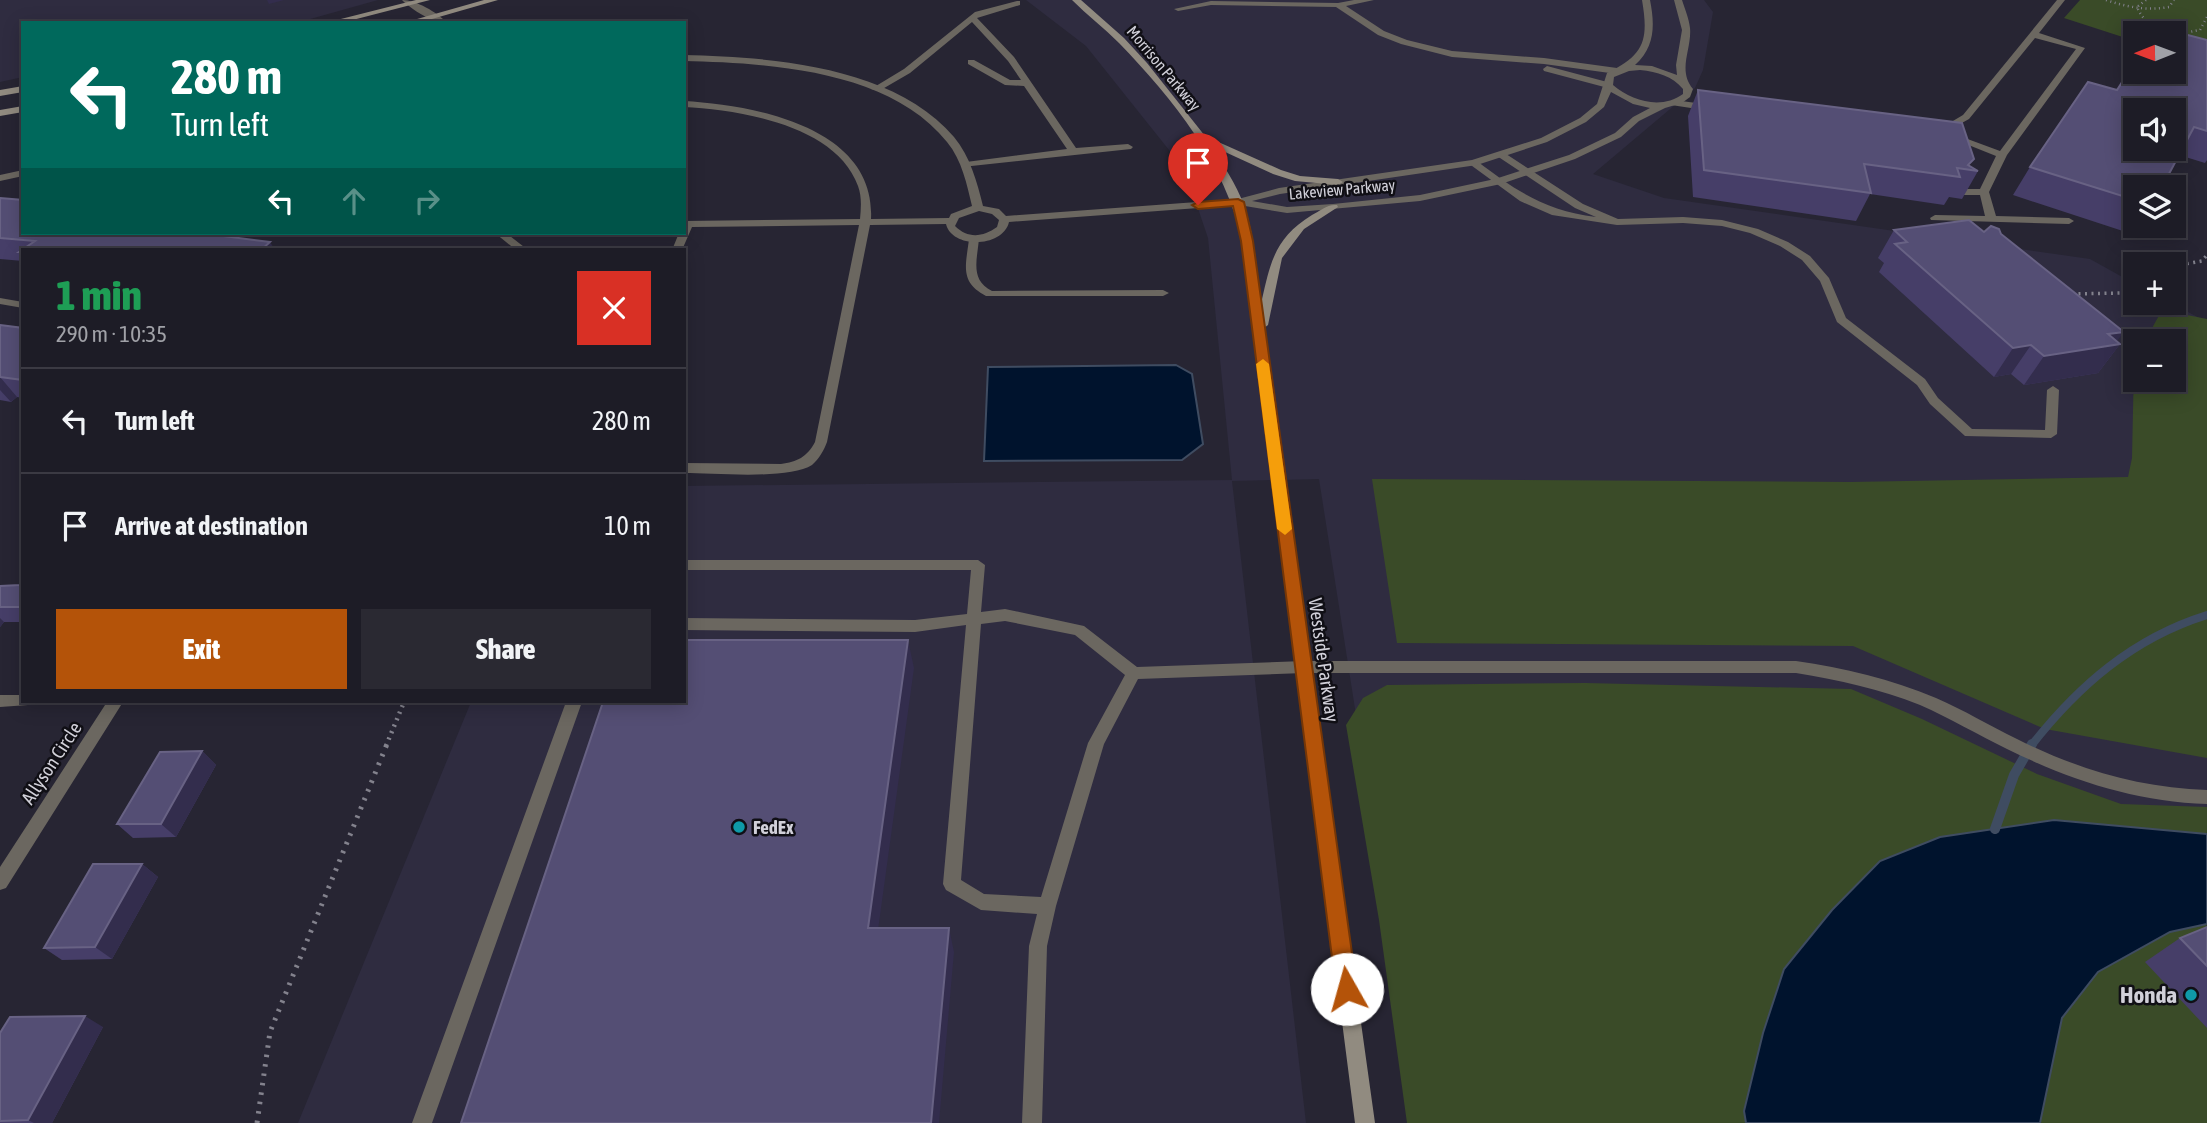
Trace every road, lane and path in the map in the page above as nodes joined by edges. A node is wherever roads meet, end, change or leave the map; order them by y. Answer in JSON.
{"nodes":[{"id":1,"x":426,"y":0,"type":"edge"},
{"id":2,"x":435,"y":0,"type":"edge"},
{"id":3,"x":494,"y":0,"type":"edge"},
{"id":4,"x":1076,"y":0,"type":"edge"},
{"id":5,"x":1370,"y":0,"type":"edge"},
{"id":6,"x":1646,"y":0,"type":"edge"},
{"id":7,"x":1678,"y":0,"type":"edge"},
{"id":8,"x":2061,"y":0,"type":"edge"},
{"id":9,"x":2106,"y":0,"type":"edge"},
{"id":10,"x":2146,"y":0,"type":"edge"},
{"id":11,"x":2174,"y":0,"type":"edge"},
{"id":12,"x":408,"y":2,"type":"edge"},
{"id":13,"x":1017,"y":2,"type":"dead end"},
{"id":14,"x":1338,"y":5,"type":"junction"},
{"id":15,"x":1178,"y":9,"type":"dead end"},
{"id":16,"x":2138,"y":10,"type":"junction"},
{"id":17,"x":2207,"y":17,"type":"edge"},
{"id":18,"x":972,"y":18,"type":"junction"},
{"id":19,"x":440,"y":19,"type":"edge"},
{"id":20,"x":337,"y":21,"type":"edge"},
{"id":21,"x":2144,"y":21,"type":"edge"},
{"id":22,"x":2186,"y":32,"type":"edge"},
{"id":23,"x":2032,"y":34,"type":"junction"},
{"id":24,"x":2186,"y":36,"type":"edge"},
{"id":25,"x":2191,"y":37,"type":"edge"},
{"id":26,"x":686,"y":58,"type":"edge"},
{"id":27,"x":1523,"y":61,"type":"junction"},
{"id":28,"x":971,"y":62,"type":"dead end"},
{"id":29,"x":1622,"y":69,"type":"junction"},
{"id":30,"x":1029,"y":83,"type":"junction"},
{"id":31,"x":1609,"y":86,"type":"junction"},
{"id":32,"x":1688,"y":86,"type":"junction"},
{"id":33,"x":21,"y":89,"type":"edge"},
{"id":34,"x":876,"y":89,"type":"junction"},
{"id":35,"x":0,"y":93,"type":"edge"},
{"id":36,"x":1674,"y":103,"type":"junction"},
{"id":37,"x":686,"y":104,"type":"edge"},
{"id":38,"x":1663,"y":105,"type":"junction"},
{"id":39,"x":21,"y":108,"type":"edge"},
{"id":40,"x":1726,"y":110,"type":"edge"},
{"id":41,"x":0,"y":113,"type":"edge"},
{"id":42,"x":1927,"y":131,"type":"edge"},
{"id":43,"x":1940,"y":132,"type":"junction"},
{"id":44,"x":1200,"y":138,"type":"junction"},
{"id":45,"x":1128,"y":148,"type":"dead end"},
{"id":46,"x":1073,"y":151,"type":"junction"},
{"id":47,"x":1500,"y":154,"type":"junction"},
{"id":48,"x":2002,"y":155,"type":"junction"},
{"id":49,"x":1474,"y":163,"type":"junction"},
{"id":50,"x":966,"y":165,"type":"junction"},
{"id":51,"x":1527,"y":172,"type":"junction"},
{"id":52,"x":21,"y":173,"type":"edge"},
{"id":53,"x":0,"y":178,"type":"edge"},
{"id":54,"x":1338,"y":182,"type":"junction"},
{"id":55,"x":1497,"y":182,"type":"junction"},
{"id":56,"x":1960,"y":192,"type":"edge"},
{"id":57,"x":1984,"y":192,"type":"junction"},
{"id":58,"x":1238,"y":202,"type":"junction"},
{"id":59,"x":1333,"y":207,"type":"junction"},
{"id":60,"x":978,"y":208,"type":"junction"},
{"id":61,"x":1935,"y":218,"type":"dead end"},
{"id":62,"x":1004,"y":219,"type":"junction"},
{"id":63,"x":1990,"y":219,"type":"junction"},
{"id":64,"x":951,"y":221,"type":"junction"},
{"id":65,"x":2069,"y":221,"type":"dead end"},
{"id":66,"x":1617,"y":222,"type":"junction"},
{"id":67,"x":865,"y":223,"type":"junction"},
{"id":68,"x":686,"y":225,"type":"edge"},
{"id":69,"x":502,"y":235,"type":"edge"},
{"id":70,"x":974,"y":239,"type":"junction"},
{"id":71,"x":520,"y":248,"type":"edge"},
{"id":72,"x":2207,"y":255,"type":"edge"},
{"id":73,"x":2186,"y":264,"type":"edge"},
{"id":74,"x":2123,"y":290,"type":"edge"},
{"id":75,"x":1163,"y":293,"type":"dead end"},
{"id":76,"x":2068,"y":294,"type":"edge"},
{"id":77,"x":0,"y":301,"type":"edge"},
{"id":78,"x":21,"y":304,"type":"edge"},
{"id":79,"x":1259,"y":337,"type":"junction"},
{"id":80,"x":2053,"y":390,"type":"dead end"},
{"id":81,"x":686,"y":468,"type":"edge"},
{"id":82,"x":686,"y":565,"type":"edge"},
{"id":83,"x":975,"y":618,"type":"junction"},
{"id":84,"x":686,"y":624,"type":"edge"},
{"id":85,"x":1304,"y":667,"type":"junction"},
{"id":86,"x":1134,"y":673,"type":"junction"},
{"id":87,"x":0,"y":701,"type":"edge"},
{"id":88,"x":21,"y":701,"type":"edge"},
{"id":89,"x":114,"y":703,"type":"edge"},
{"id":90,"x":404,"y":703,"type":"edge"},
{"id":91,"x":574,"y":703,"type":"edge"},
{"id":92,"x":2207,"y":797,"type":"edge"},
{"id":93,"x":0,"y":882,"type":"edge"},
{"id":94,"x":1047,"y":906,"type":"junction"},
{"id":95,"x":257,"y":1123,"type":"edge"},
{"id":96,"x":422,"y":1123,"type":"edge"},
{"id":97,"x":1032,"y":1123,"type":"edge"},
{"id":98,"x":1364,"y":1123,"type":"edge"}],
"edges":[{"from":1,"to":12,"type":"main road"},
{"from":2,"to":19,"type":"street"},
{"from":3,"to":19,"type":"main road"},
{"from":4,"to":44,"type":"main road","name":"Morrison Parkway"},
{"from":5,"to":14,"type":"street"},
{"from":6,"to":29,"type":"street"},
{"from":7,"to":32,"type":"street"},
{"from":8,"to":23,"type":"street"},
{"from":9,"to":16,"type":"path"},
{"from":10,"to":16,"type":"path"},
{"from":11,"to":16,"type":"path"},
{"from":12,"to":19,"type":"street"},
{"from":12,"to":20,"type":"main road"},
{"from":13,"to":18,"type":"street"},
{"from":14,"to":15,"type":"street"},
{"from":14,"to":27,"type":"street"},
{"from":16,"to":21,"type":"path"},
{"from":17,"to":22,"type":"path"},
{"from":18,"to":30,"type":"street"},
{"from":18,"to":34,"type":"street"},
{"from":23,"to":43,"type":"street"},
{"from":23,"to":48,"type":"street"},
{"from":24,"to":25,"type":"path"},
{"from":26,"to":34,"type":"street"},
{"from":27,"to":29,"type":"street"},
{"from":27,"to":31,"type":"street"},
{"from":28,"to":30,"type":"street"},
{"from":29,"to":31,"type":"street","name":"Lakeview Parkway"},
{"from":29,"to":32,"type":"street"},
{"from":30,"to":46,"type":"street"},
{"from":31,"to":38,"type":"street"},
{"from":31,"to":47,"type":"street","name":"Lakeview Parkway"},
{"from":32,"to":36,"type":"street"},
{"from":33,"to":35,"type":"main road"},
{"from":34,"to":50,"type":"street"},
{"from":36,"to":38,"type":"street"},
{"from":36,"to":40,"type":"street"},
{"from":37,"to":67,"type":"street"},
{"from":38,"to":51,"type":"street","name":"Lakeview Parkway"},
{"from":39,"to":41,"type":"main road"},
{"from":42,"to":43,"type":"street"},
{"from":43,"to":48,"type":"street"},
{"from":44,"to":54,"type":"main road"},
{"from":44,"to":58,"type":"main road","name":"Morrison Parkway"},
{"from":45,"to":46,"type":"street"},
{"from":46,"to":50,"type":"street"},
{"from":47,"to":49,"type":"street","name":"Lakeview Parkway"},
{"from":47,"to":51,"type":"street"},
{"from":48,"to":57,"type":"street"},
{"from":49,"to":54,"type":"street","name":"Lakeview Parkway"},
{"from":49,"to":55,"type":"street"},
{"from":50,"to":60,"type":"street"},
{"from":51,"to":55,"type":"street","name":"Lakeview Parkway"},
{"from":51,"to":66,"type":"street"},
{"from":52,"to":53,"type":"street"},
{"from":54,"to":58,"type":"street","name":"Lakeview Parkway"},
{"from":55,"to":59,"type":"street","name":"Lakeview Parkway"},
{"from":55,"to":66,"type":"street"},
{"from":56,"to":57,"type":"street"},
{"from":57,"to":63,"type":"street"},
{"from":58,"to":59,"type":"street","name":"Lakeview Parkway"},
{"from":58,"to":62,"type":"street"},
{"from":58,"to":79,"type":"main road","name":"Westside Parkway"},
{"from":59,"to":79,"type":"main road"},
{"from":60,"to":62,"type":"street"},
{"from":60,"to":64,"type":"street"},
{"from":61,"to":63,"type":"street"},
{"from":62,"to":70,"type":"street"},
{"from":63,"to":65,"type":"street"},
{"from":64,"to":67,"type":"street"},
{"from":64,"to":70,"type":"street"},
{"from":66,"to":80,"type":"street"},
{"from":67,"to":68,"type":"street"},
{"from":67,"to":81,"type":"street"},
{"from":69,"to":71,"type":"street"},
{"from":70,"to":75,"type":"street"},
{"from":72,"to":73,"type":"path"},
{"from":74,"to":76,"type":"path"},
{"from":77,"to":78,"type":"street"},
{"from":79,"to":85,"type":"main road","name":"Westside Parkway"},
{"from":82,"to":83,"type":"street"},
{"from":83,"to":84,"type":"street"},
{"from":83,"to":86,"type":"street"},
{"from":83,"to":94,"type":"street"},
{"from":85,"to":86,"type":"street"},
{"from":85,"to":92,"type":"street"},
{"from":85,"to":98,"type":"main road","name":"Westside Parkway"},
{"from":86,"to":94,"type":"street"},
{"from":87,"to":88,"type":"street"},
{"from":89,"to":93,"type":"street","name":"Allyson Circle"},
{"from":90,"to":95,"type":"path"},
{"from":91,"to":96,"type":"street"},
{"from":94,"to":97,"type":"street"}]}
